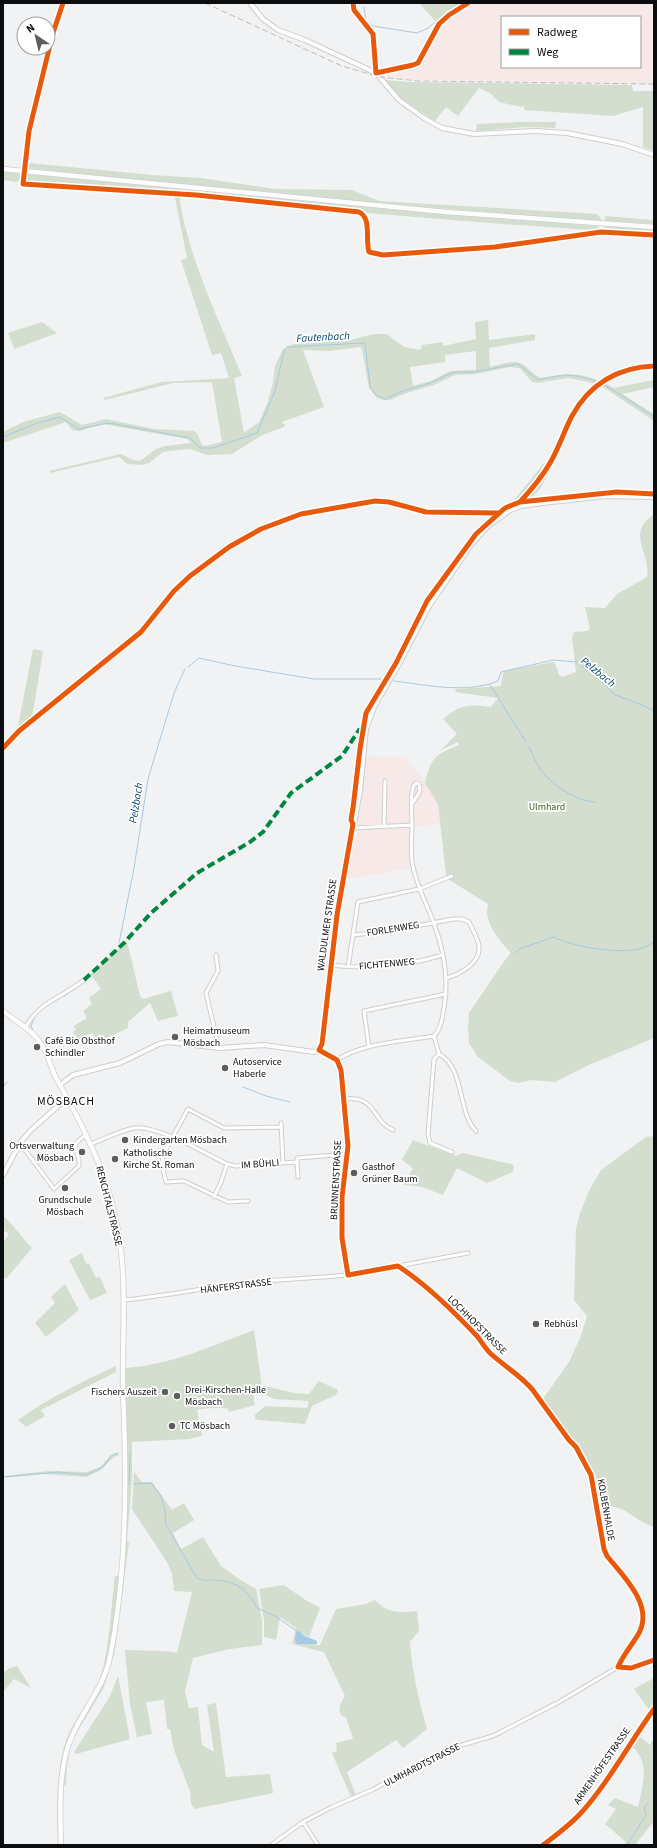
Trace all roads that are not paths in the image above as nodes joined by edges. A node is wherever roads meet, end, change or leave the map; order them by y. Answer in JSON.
{"nodes":[{"id":1,"x":250,"y":3,"type":"edge"},
{"id":2,"x":353,"y":3,"type":"edge"},
{"id":3,"x":468,"y":3,"type":"edge"},
{"id":4,"x":376,"y":73,"type":"junction"},
{"id":5,"x":654,"y":156,"type":"edge"},
{"id":6,"x":3,"y":168,"type":"edge"},
{"id":7,"x":654,"y":227,"type":"edge"},
{"id":8,"x":654,"y":497,"type":"edge"},
{"id":9,"x":385,"y":781,"type":"dead end"},
{"id":10,"x":412,"y":804,"type":"junction"},
{"id":11,"x":412,"y":824,"type":"junction"},
{"id":12,"x":384,"y":826,"type":"junction"},
{"id":13,"x":353,"y":828,"type":"junction"},
{"id":14,"x":452,"y":876,"type":"dead end"},
{"id":15,"x":420,"y":889,"type":"junction"},
{"id":16,"x":434,"y":923,"type":"junction"},
{"id":17,"x":353,"y":935,"type":"junction"},
{"id":18,"x":216,"y":955,"type":"dead end"},
{"id":19,"x":443,"y":955,"type":"junction"},
{"id":20,"x":330,"y":965,"type":"junction"},
{"id":21,"x":348,"y":967,"type":"junction"},
{"id":22,"x":447,"y":978,"type":"junction"},
{"id":23,"x":84,"y":980,"type":"dead end"},
{"id":24,"x":446,"y":994,"type":"junction"},
{"id":25,"x":3,"y":1011,"type":"edge"},
{"id":26,"x":25,"y":1028,"type":"junction"},
{"id":27,"x":434,"y":1036,"type":"junction"},
{"id":28,"x":369,"y":1047,"type":"junction"},
{"id":29,"x":218,"y":1048,"type":"junction"},
{"id":30,"x":319,"y":1050,"type":"junction"},
{"id":31,"x":439,"y":1054,"type":"junction"},
{"id":32,"x":337,"y":1060,"type":"junction"},
{"id":33,"x":60,"y":1085,"type":"junction"},
{"id":34,"x":67,"y":1098,"type":"junction"},
{"id":35,"x":343,"y":1099,"type":"junction"},
{"id":36,"x":393,"y":1130,"type":"dead end"},
{"id":37,"x":476,"y":1131,"type":"dead end"},
{"id":38,"x":87,"y":1135,"type":"junction"},
{"id":39,"x":173,"y":1138,"type":"junction"},
{"id":40,"x":20,"y":1143,"type":"junction"},
{"id":41,"x":90,"y":1144,"type":"junction"},
{"id":42,"x":452,"y":1152,"type":"dead end"},
{"id":43,"x":348,"y":1154,"type":"junction"},
{"id":44,"x":297,"y":1162,"type":"junction"},
{"id":45,"x":283,"y":1163,"type":"junction"},
{"id":46,"x":227,"y":1164,"type":"junction"},
{"id":47,"x":3,"y":1175,"type":"edge"},
{"id":48,"x":298,"y":1177,"type":"dead end"},
{"id":49,"x":214,"y":1197,"type":"junction"},
{"id":50,"x":248,"y":1202,"type":"dead end"},
{"id":51,"x":468,"y":1253,"type":"dead end"},
{"id":52,"x":398,"y":1266,"type":"junction"},
{"id":53,"x":348,"y":1275,"type":"junction"},
{"id":54,"x":124,"y":1300,"type":"junction"},
{"id":55,"x":568,"y":1440,"type":"joint"},
{"id":56,"x":654,"y":1660,"type":"edge"},
{"id":57,"x":618,"y":1667,"type":"junction"},
{"id":58,"x":654,"y":1709,"type":"edge"},
{"id":59,"x":303,"y":1822,"type":"junction"},
{"id":60,"x":61,"y":1845,"type":"edge"},
{"id":61,"x":271,"y":1845,"type":"edge"},
{"id":62,"x":318,"y":1845,"type":"edge"},
{"id":63,"x":543,"y":1845,"type":"edge"}],
"edges":[{"from":1,"to":4,"type":"street"},
{"from":2,"to":4,"type":"street"},
{"from":3,"to":4,"type":"street"},
{"from":4,"to":5,"type":"street"},
{"from":6,"to":7,"type":"main road"},
{"from":8,"to":13,"type":"street","name":"WALDULMER STRASSE"},
{"from":9,"to":12,"type":"street"},
{"from":10,"to":10,"type":"street"},
{"from":10,"to":11,"type":"street"},
{"from":11,"to":12,"type":"street"},
{"from":11,"to":15,"type":"street"},
{"from":12,"to":13,"type":"street"},
{"from":13,"to":20,"type":"street","name":"WALDULMER STRASSE"},
{"from":14,"to":15,"type":"street"},
{"from":15,"to":16,"type":"street"},
{"from":15,"to":17,"type":"street"},
{"from":16,"to":17,"type":"street","name":"FORLENWEG"},
{"from":16,"to":19,"type":"street"},
{"from":16,"to":22,"type":"street","name":"FORLENWEG"},
{"from":17,"to":21,"type":"street"},
{"from":18,"to":29,"type":"street"},
{"from":19,"to":21,"type":"street","name":"FICHTENWEG"},
{"from":19,"to":22,"type":"street"},
{"from":20,"to":21,"type":"street","name":"FICHTENWEG"},
{"from":20,"to":30,"type":"street","name":"WALDULMER STRASSE"},
{"from":22,"to":24,"type":"street"},
{"from":23,"to":26,"type":"street"},
{"from":24,"to":27,"type":"street"},
{"from":24,"to":28,"type":"street"},
{"from":25,"to":26,"type":"main road","name":"RENCHTALSTRASSE"},
{"from":26,"to":33,"type":"main road","name":"RENCHTALSTRASSE"},
{"from":27,"to":28,"type":"street"},
{"from":27,"to":31,"type":"street"},
{"from":28,"to":32,"type":"street"},
{"from":29,"to":30,"type":"street"},
{"from":29,"to":33,"type":"street"},
{"from":30,"to":32,"type":"street"},
{"from":31,"to":37,"type":"street"},
{"from":31,"to":42,"type":"street"},
{"from":32,"to":35,"type":"street","name":"BRUNNENSTRASSE"},
{"from":33,"to":34,"type":"main road","name":"RENCHTALSTRASSE"},
{"from":34,"to":38,"type":"main road","name":"RENCHTALSTRASSE"},
{"from":34,"to":40,"type":"street"},
{"from":35,"to":36,"type":"street"},
{"from":35,"to":43,"type":"street","name":"BRUNNENSTRASSE"},
{"from":38,"to":40,"type":"street"},
{"from":38,"to":41,"type":"main road","name":"RENCHTALSTRASSE"},
{"from":39,"to":41,"type":"street","name":"IM BÜHLI"},
{"from":39,"to":45,"type":"street"},
{"from":39,"to":46,"type":"street","name":"IM BÜHLI"},
{"from":39,"to":49,"type":"street"},
{"from":40,"to":47,"type":"street"},
{"from":41,"to":54,"type":"main road","name":"RENCHTALSTRASSE"},
{"from":43,"to":44,"type":"street","name":"IM BÜHLI"},
{"from":43,"to":53,"type":"street","name":"BRUNNENSTRASSE"},
{"from":44,"to":45,"type":"street","name":"IM BÜHLI"},
{"from":44,"to":48,"type":"street"},
{"from":45,"to":46,"type":"street","name":"IM BÜHLI"},
{"from":46,"to":49,"type":"street"},
{"from":49,"to":50,"type":"street"},
{"from":51,"to":52,"type":"street"},
{"from":52,"to":53,"type":"street"},
{"from":52,"to":55,"type":"street","name":"LOCHHOFSTRASSE"},
{"from":53,"to":54,"type":"street","name":"HÄNFERSTRASSE"},
{"from":54,"to":60,"type":"main road","name":"RENCHTALSTRASSE"},
{"from":55,"to":57,"type":"street","name":"KOLBENHALDE"},
{"from":56,"to":57,"type":"street"},
{"from":57,"to":59,"type":"street","name":"ULMHARDTSTRASSE"},
{"from":58,"to":63,"type":"street","name":"ARMENHÖFESTRASSE"},
{"from":59,"to":61,"type":"street","name":"ULMHARDTSTRASSE"},
{"from":59,"to":62,"type":"street"}]}
